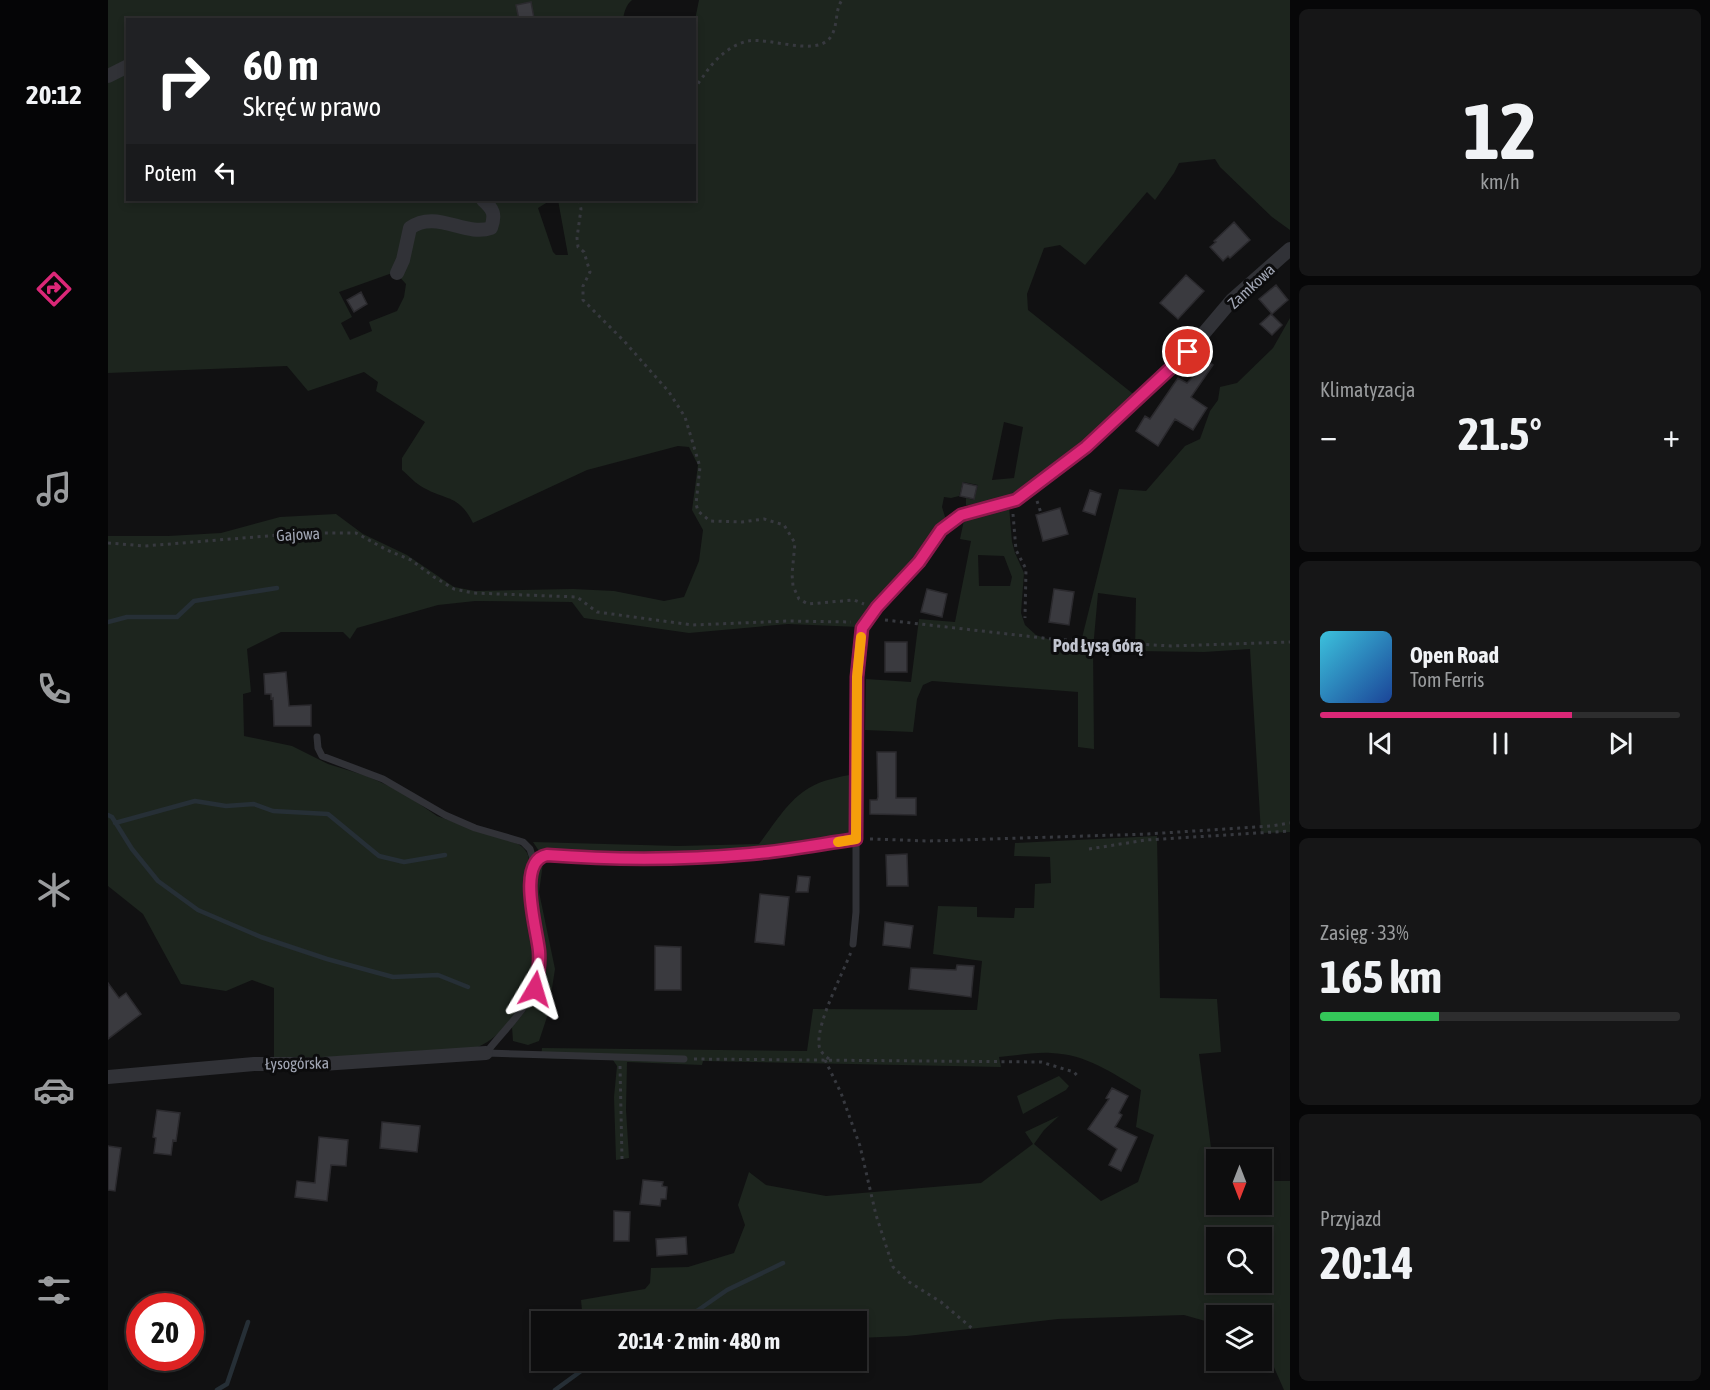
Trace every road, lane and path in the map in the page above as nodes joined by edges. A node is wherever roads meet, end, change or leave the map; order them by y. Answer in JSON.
{"nodes":[{"id":1,"x":842,"y":0,"type":"edge"},
{"id":2,"x":126,"y":67,"type":"edge"},
{"id":3,"x":108,"y":75,"type":"edge"},
{"id":4,"x":696,"y":87,"type":"edge"},
{"id":5,"x":484,"y":201,"type":"edge"},
{"id":6,"x":579,"y":201,"type":"edge"},
{"id":7,"x":1290,"y":249,"type":"edge"},
{"id":8,"x":397,"y":273,"type":"dead end"},
{"id":9,"x":1036,"y":496,"type":"dead end"},
{"id":10,"x":1013,"y":500,"type":"junction"},
{"id":11,"x":1041,"y":513,"type":"dead end"},
{"id":12,"x":108,"y":543,"type":"edge"},
{"id":13,"x":870,"y":617,"type":"junction"},
{"id":14,"x":1025,"y":618,"type":"dead end"},
{"id":15,"x":1290,"y":642,"type":"edge"},
{"id":16,"x":317,"y":737,"type":"dead end"},
{"id":17,"x":1290,"y":823,"type":"edge"},
{"id":18,"x":1290,"y":831,"type":"edge"},
{"id":19,"x":856,"y":839,"type":"junction"},
{"id":20,"x":1089,"y":849,"type":"dead end"},
{"id":21,"x":534,"y":862,"type":"junction"},
{"id":22,"x":853,"y":945,"type":"joint"},
{"id":23,"x":486,"y":1053,"type":"junction"},
{"id":24,"x":612,"y":1056,"type":"junction"},
{"id":25,"x":684,"y":1059,"type":"joint"},
{"id":26,"x":825,"y":1060,"type":"junction"},
{"id":27,"x":830,"y":1060,"type":"junction"},
{"id":28,"x":108,"y":1077,"type":"edge"},
{"id":29,"x":1079,"y":1078,"type":"dead end"},
{"id":30,"x":622,"y":1159,"type":"dead end"},
{"id":31,"x":974,"y":1330,"type":"dead end"}],
"edges":[{"from":1,"to":4,"type":"path"},
{"from":2,"to":3,"type":"street"},
{"from":5,"to":8,"type":"street"},
{"from":6,"to":13,"type":"path"},
{"from":7,"to":10,"type":"street","name":"Zamkowa"},
{"from":9,"to":11,"type":"path"},
{"from":10,"to":13,"type":"street","name":"Zamkowa"},
{"from":10,"to":14,"type":"path"},
{"from":12,"to":13,"type":"path","name":"Gajowa"},
{"from":13,"to":15,"type":"path"},
{"from":13,"to":19,"type":"street"},
{"from":16,"to":21,"type":"lane"},
{"from":17,"to":19,"type":"path"},
{"from":18,"to":20,"type":"path"},
{"from":19,"to":21,"type":"lane"},
{"from":19,"to":22,"type":"lane"},
{"from":21,"to":23,"type":"lane"},
{"from":22,"to":27,"type":"path"},
{"from":23,"to":24,"type":"lane"},
{"from":23,"to":28,"type":"street","name":"Łysogórska"},
{"from":24,"to":25,"type":"lane"},
{"from":24,"to":30,"type":"path"},
{"from":25,"to":26,"type":"path"},
{"from":26,"to":27,"type":"path"},
{"from":26,"to":31,"type":"path"},
{"from":27,"to":29,"type":"path"}]}
